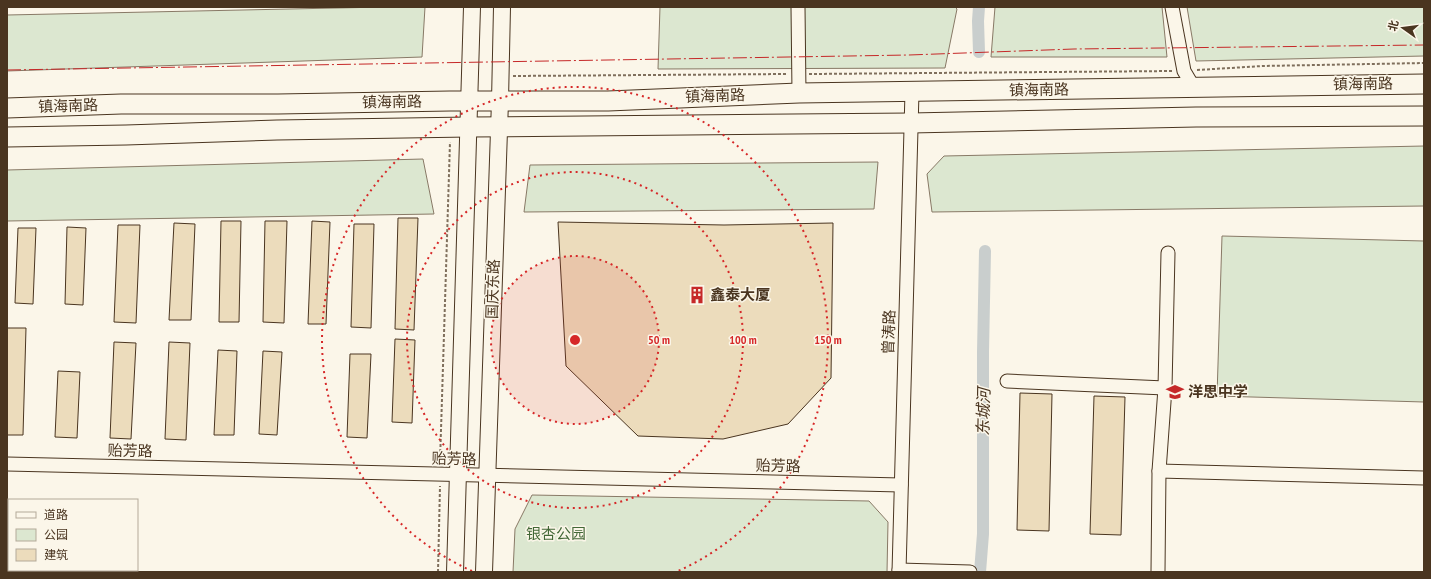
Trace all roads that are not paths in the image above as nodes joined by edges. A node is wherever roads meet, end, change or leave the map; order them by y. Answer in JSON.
{"nodes":[{"id":1,"x":472,"y":7,"type":"edge"},
{"id":2,"x":502,"y":7,"type":"edge"},
{"id":3,"x":798,"y":7,"type":"edge"},
{"id":4,"x":1172,"y":7,"type":"edge"},
{"id":5,"x":1424,"y":84,"type":"edge"},
{"id":6,"x":1194,"y":88,"type":"junction"},
{"id":7,"x":912,"y":92,"type":"junction"},
{"id":8,"x":799,"y":93,"type":"junction"},
{"id":9,"x":500,"y":101,"type":"junction"},
{"id":10,"x":470,"y":102,"type":"junction"},
{"id":11,"x":7,"y":108,"type":"edge"},
{"id":12,"x":1424,"y":116,"type":"edge"},
{"id":13,"x":911,"y":124,"type":"junction"},
{"id":14,"x":469,"y":126,"type":"junction"},
{"id":15,"x":498,"y":126,"type":"junction"},
{"id":16,"x":7,"y":137,"type":"edge"},
{"id":17,"x":1168,"y":253,"type":"dead end"},
{"id":18,"x":1007,"y":381,"type":"dead end"},
{"id":19,"x":1165,"y":388,"type":"junction"},
{"id":20,"x":7,"y":464,"type":"edge"},
{"id":21,"x":1159,"y":471,"type":"junction"},
{"id":22,"x":458,"y":475,"type":"junction"},
{"id":23,"x":487,"y":476,"type":"junction"},
{"id":24,"x":1424,"y":478,"type":"edge"},
{"id":25,"x":901,"y":485,"type":"junction"},
{"id":26,"x":899,"y":571,"type":"edge"},
{"id":27,"x":455,"y":572,"type":"edge"},
{"id":28,"x":484,"y":572,"type":"edge"},
{"id":29,"x":959,"y":572,"type":"edge"},
{"id":30,"x":970,"y":572,"type":"edge"},
{"id":31,"x":1158,"y":572,"type":"edge"}],
"edges":[{"from":1,"to":10,"type":"main road","name":"国庆东路"},
{"from":2,"to":9,"type":"main road","name":"国庆东路"},
{"from":3,"to":8,"type":"street"},
{"from":4,"to":6,"type":"street"},
{"from":5,"to":6,"type":"highway","name":"镇海南路"},
{"from":6,"to":7,"type":"highway","name":"镇海南路"},
{"from":7,"to":8,"type":"highway","name":"镇海南路"},
{"from":7,"to":13,"type":"street","name":"曾涛路"},
{"from":8,"to":9,"type":"highway","name":"镇海南路"},
{"from":9,"to":10,"type":"highway","name":"镇海南路"},
{"from":9,"to":15,"type":"main road","name":"国庆东路"},
{"from":10,"to":11,"type":"highway","name":"镇海南路"},
{"from":10,"to":14,"type":"main road","name":"国庆东路"},
{"from":12,"to":13,"type":"highway","name":"镇海南路"},
{"from":13,"to":15,"type":"highway","name":"镇海南路"},
{"from":13,"to":25,"type":"street","name":"曾涛路"},
{"from":14,"to":15,"type":"highway","name":"镇海南路"},
{"from":14,"to":16,"type":"highway","name":"镇海南路"},
{"from":14,"to":22,"type":"main road","name":"国庆东路"},
{"from":15,"to":23,"type":"main road","name":"国庆东路"},
{"from":17,"to":19,"type":"street"},
{"from":18,"to":19,"type":"street"},
{"from":19,"to":21,"type":"street"},
{"from":20,"to":22,"type":"street","name":"贻芳路"},
{"from":21,"to":24,"type":"street"},
{"from":21,"to":31,"type":"street"},
{"from":22,"to":23,"type":"street","name":"贻芳路"},
{"from":22,"to":27,"type":"main road","name":"国庆东路"},
{"from":23,"to":25,"type":"street","name":"贻芳路"},
{"from":23,"to":28,"type":"main road","name":"国庆东路"},
{"from":25,"to":26,"type":"street","name":"曾涛路"},
{"from":26,"to":29,"type":"street"},
{"from":29,"to":30,"type":"street"}]}
